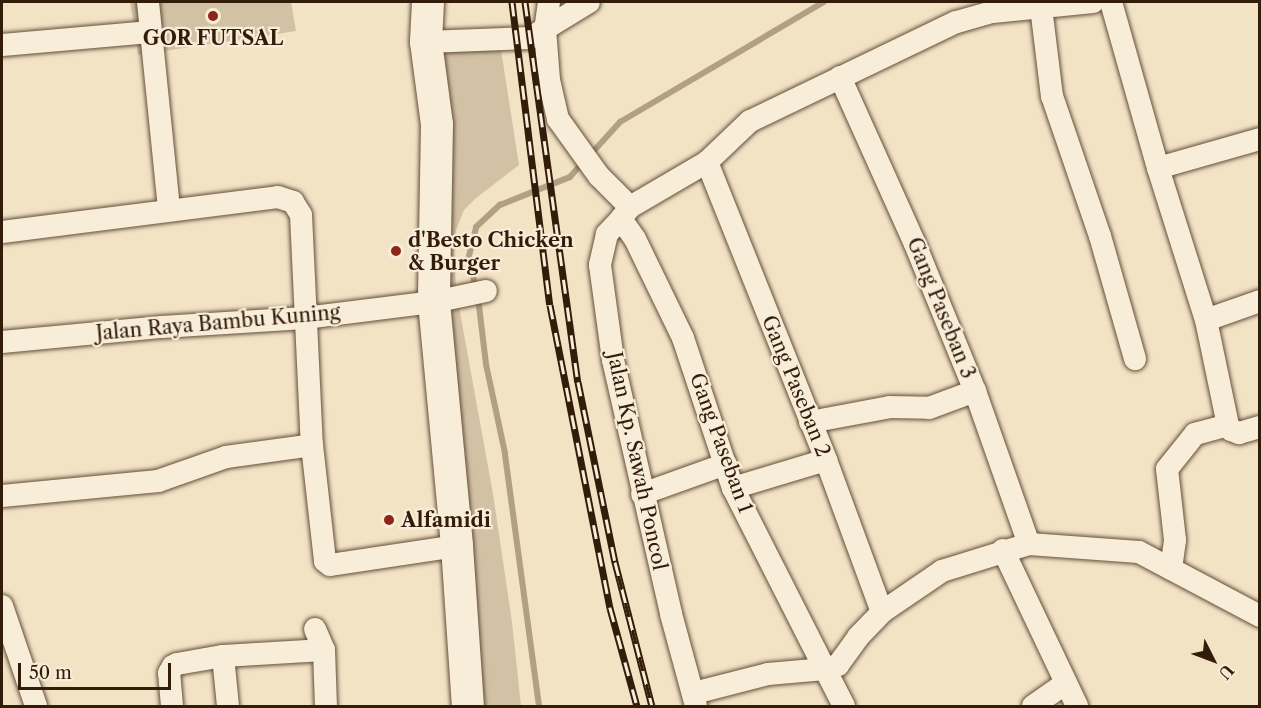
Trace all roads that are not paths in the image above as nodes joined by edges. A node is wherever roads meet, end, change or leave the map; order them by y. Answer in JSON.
{"nodes":[{"id":1,"x":148,"y":2,"type":"edge"},
{"id":2,"x":428,"y":2,"type":"edge"},
{"id":3,"x":549,"y":2,"type":"edge"},
{"id":4,"x":589,"y":2,"type":"edge"},
{"id":5,"x":1093,"y":2,"type":"edge"},
{"id":6,"x":1111,"y":2,"type":"edge"},
{"id":7,"x":1041,"y":7,"type":"junction"},
{"id":8,"x":544,"y":29,"type":"junction"},
{"id":9,"x":150,"y":32,"type":"junction"},
{"id":10,"x":426,"y":42,"type":"junction"},
{"id":11,"x":2,"y":45,"type":"edge"},
{"id":12,"x":840,"y":77,"type":"junction"},
{"id":13,"x":1260,"y":139,"type":"edge"},
{"id":14,"x":707,"y":162,"type":"junction"},
{"id":15,"x":1158,"y":168,"type":"junction"},
{"id":16,"x":169,"y":210,"type":"junction"},
{"id":17,"x":626,"y":213,"type":"junction"},
{"id":18,"x":2,"y":232,"type":"edge"},
{"id":19,"x":475,"y":293,"type":"dead end"},
{"id":20,"x":434,"y":302,"type":"junction"},
{"id":21,"x":1260,"y":302,"type":"edge"},
{"id":22,"x":305,"y":318,"type":"junction"},
{"id":23,"x":1206,"y":320,"type":"junction"},
{"id":24,"x":2,"y":342,"type":"edge"},
{"id":25,"x":1135,"y":359,"type":"dead end"},
{"id":26,"x":975,"y":391,"type":"junction"},
{"id":27,"x":810,"y":422,"type":"junction"},
{"id":28,"x":1228,"y":425,"type":"junction"},
{"id":29,"x":1260,"y":427,"type":"edge"},
{"id":30,"x":312,"y":445,"type":"junction"},
{"id":31,"x":826,"y":460,"type":"junction"},
{"id":32,"x":726,"y":464,"type":"junction"},
{"id":33,"x":733,"y":488,"type":"junction"},
{"id":34,"x":642,"y":494,"type":"junction"},
{"id":35,"x":2,"y":496,"type":"edge"},
{"id":36,"x":1029,"y":544,"type":"junction"},
{"id":37,"x":458,"y":546,"type":"junction"},
{"id":38,"x":1003,"y":550,"type":"junction"},
{"id":39,"x":1172,"y":569,"type":"junction"},
{"id":40,"x":2,"y":606,"type":"edge"},
{"id":41,"x":882,"y":612,"type":"junction"},
{"id":42,"x":1260,"y":616,"type":"edge"},
{"id":43,"x":315,"y":629,"type":"dead end"},
{"id":44,"x":324,"y":650,"type":"junction"},
{"id":45,"x":223,"y":656,"type":"junction"},
{"id":46,"x":825,"y":669,"type":"junction"},
{"id":47,"x":1066,"y":683,"type":"junction"},
{"id":48,"x":695,"y":700,"type":"edge"},
{"id":49,"x":36,"y":706,"type":"edge"},
{"id":50,"x":172,"y":706,"type":"edge"},
{"id":51,"x":228,"y":706,"type":"edge"},
{"id":52,"x":326,"y":706,"type":"edge"},
{"id":53,"x":468,"y":706,"type":"edge"},
{"id":54,"x":844,"y":706,"type":"edge"},
{"id":55,"x":1033,"y":706,"type":"edge"},
{"id":56,"x":1077,"y":706,"type":"edge"}],
"edges":[{"from":1,"to":9,"type":"street"},
{"from":2,"to":10,"type":"main road"},
{"from":3,"to":8,"type":"street","name":"Gang Paseban 1"},
{"from":4,"to":8,"type":"street"},
{"from":5,"to":7,"type":"street"},
{"from":6,"to":15,"type":"street"},
{"from":7,"to":12,"type":"street"},
{"from":7,"to":25,"type":"street"},
{"from":8,"to":10,"type":"street"},
{"from":8,"to":17,"type":"street","name":"Gang Paseban 1"},
{"from":9,"to":11,"type":"street"},
{"from":9,"to":16,"type":"street"},
{"from":10,"to":20,"type":"main road"},
{"from":12,"to":14,"type":"street"},
{"from":12,"to":26,"type":"street","name":"Gang Paseban 3"},
{"from":13,"to":15,"type":"street"},
{"from":14,"to":17,"type":"street"},
{"from":14,"to":27,"type":"street","name":"Gang Paseban 2"},
{"from":15,"to":23,"type":"street"},
{"from":16,"to":18,"type":"street"},
{"from":16,"to":22,"type":"street"},
{"from":17,"to":32,"type":"street","name":"Gang Paseban 1"},
{"from":17,"to":34,"type":"street","name":"Jalan Kp. Sawah Poncol"},
{"from":19,"to":20,"type":"street","name":"Jalan Raya Bambu Kuning"},
{"from":20,"to":22,"type":"street","name":"Jalan Raya Bambu Kuning"},
{"from":20,"to":37,"type":"main road"},
{"from":21,"to":23,"type":"street"},
{"from":22,"to":24,"type":"street","name":"Jalan Raya Bambu Kuning"},
{"from":22,"to":30,"type":"street"},
{"from":23,"to":28,"type":"street"},
{"from":26,"to":27,"type":"street"},
{"from":26,"to":36,"type":"street","name":"Gang Paseban 3"},
{"from":27,"to":31,"type":"street","name":"Gang Paseban 2"},
{"from":28,"to":29,"type":"street"},
{"from":28,"to":39,"type":"street"},
{"from":30,"to":35,"type":"street"},
{"from":30,"to":37,"type":"street"},
{"from":31,"to":33,"type":"street"},
{"from":31,"to":41,"type":"street","name":"Gang Paseban 2"},
{"from":32,"to":33,"type":"street","name":"Gang Paseban 1"},
{"from":32,"to":34,"type":"street"},
{"from":33,"to":46,"type":"street","name":"Gang Paseban 1"},
{"from":34,"to":48,"type":"street","name":"Jalan Kp. Sawah Poncol"},
{"from":36,"to":38,"type":"street"},
{"from":36,"to":39,"type":"street"},
{"from":37,"to":53,"type":"main road"},
{"from":38,"to":41,"type":"street"},
{"from":38,"to":47,"type":"street"},
{"from":39,"to":42,"type":"street"},
{"from":40,"to":49,"type":"street"},
{"from":41,"to":46,"type":"street"},
{"from":43,"to":44,"type":"street"},
{"from":44,"to":45,"type":"street"},
{"from":44,"to":52,"type":"street"},
{"from":45,"to":50,"type":"street"},
{"from":45,"to":51,"type":"street"},
{"from":46,"to":48,"type":"street"},
{"from":46,"to":54,"type":"street","name":"Gang Paseban 1"},
{"from":47,"to":55,"type":"street"},
{"from":47,"to":56,"type":"street"}]}
